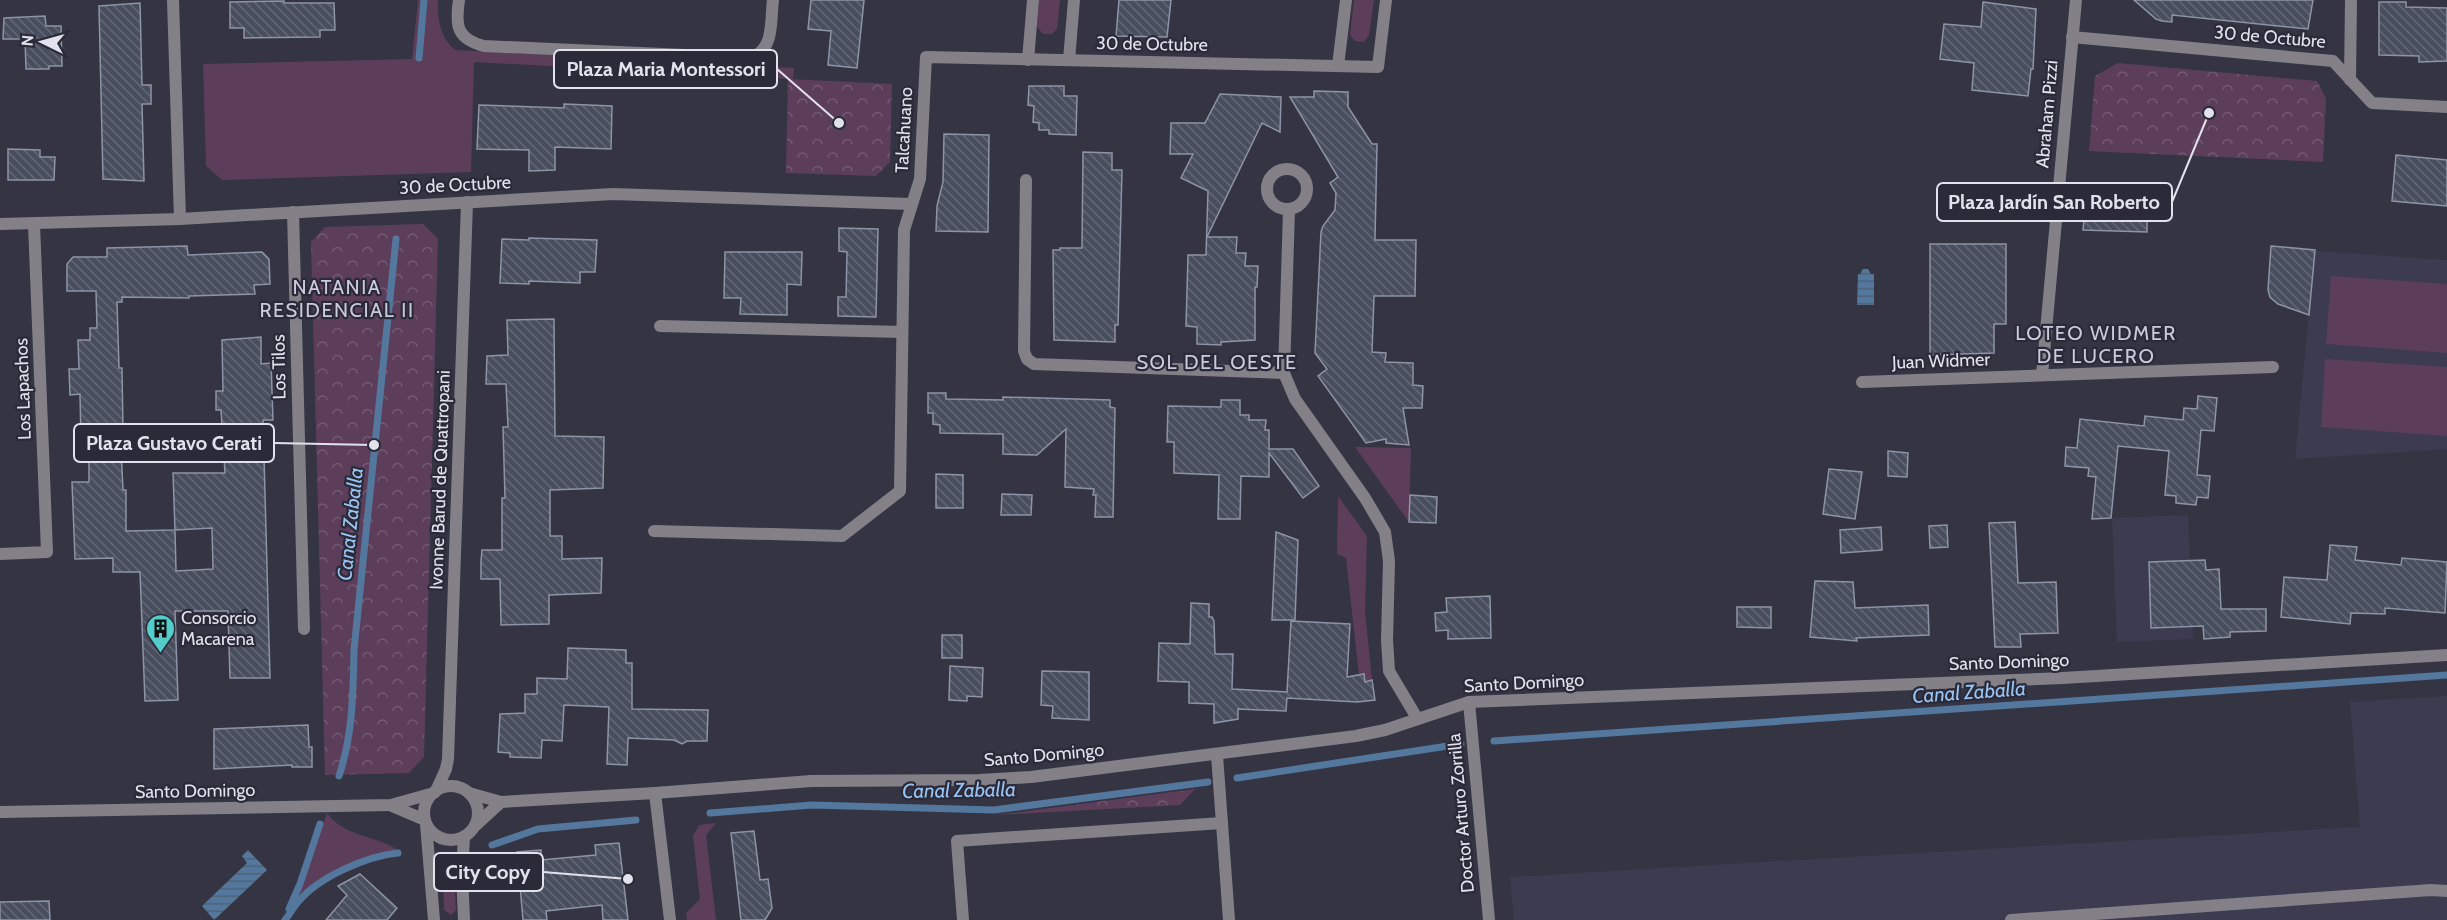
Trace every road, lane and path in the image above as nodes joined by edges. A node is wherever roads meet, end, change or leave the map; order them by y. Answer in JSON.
{"nodes":[{"id":1,"x":173,"y":0,"type":"edge"},
{"id":2,"x":459,"y":0,"type":"edge"},
{"id":3,"x":772,"y":0,"type":"edge"},
{"id":4,"x":1034,"y":0,"type":"edge"},
{"id":5,"x":1074,"y":0,"type":"edge"},
{"id":6,"x":1346,"y":0,"type":"edge"},
{"id":7,"x":1386,"y":0,"type":"edge"},
{"id":8,"x":2076,"y":0,"type":"edge"},
{"id":9,"x":2350,"y":0,"type":"edge"},
{"id":10,"x":2072,"y":37,"type":"junction"},
{"id":11,"x":926,"y":57,"type":"joint"},
{"id":12,"x":1028,"y":60,"type":"junction"},
{"id":13,"x":1069,"y":60,"type":"junction"},
{"id":14,"x":1338,"y":66,"type":"junction"},
{"id":15,"x":2350,"y":80,"type":"junction"},
{"id":16,"x":2447,"y":107,"type":"edge"},
{"id":17,"x":1026,"y":180,"type":"dead end"},
{"id":18,"x":467,"y":202,"type":"junction"},
{"id":19,"x":911,"y":204,"type":"junction"},
{"id":20,"x":1289,"y":210,"type":"dead end"},
{"id":21,"x":293,"y":212,"type":"junction"},
{"id":22,"x":180,"y":219,"type":"junction"},
{"id":23,"x":0,"y":224,"type":"edge"},
{"id":24,"x":34,"y":224,"type":"junction"},
{"id":25,"x":660,"y":326,"type":"dead end"},
{"id":26,"x":902,"y":332,"type":"junction"},
{"id":27,"x":2273,"y":367,"type":"dead end"},
{"id":28,"x":1284,"y":373,"type":"junction"},
{"id":29,"x":2042,"y":375,"type":"junction"},
{"id":30,"x":1862,"y":382,"type":"dead end"},
{"id":31,"x":654,"y":531,"type":"dead end"},
{"id":32,"x":0,"y":554,"type":"edge"},
{"id":33,"x":304,"y":629,"type":"dead end"},
{"id":34,"x":2447,"y":655,"type":"edge"},
{"id":35,"x":1469,"y":702,"type":"junction"},
{"id":36,"x":1417,"y":718,"type":"junction"},
{"id":37,"x":1217,"y":755,"type":"junction"},
{"id":38,"x":448,"y":759,"type":"junction"},
{"id":39,"x":465,"y":791,"type":"junction"},
{"id":40,"x":435,"y":792,"type":"junction"},
{"id":41,"x":655,"y":794,"type":"junction"},
{"id":42,"x":501,"y":802,"type":"junction"},
{"id":43,"x":391,"y":806,"type":"junction"},
{"id":44,"x":0,"y":812,"type":"edge"},
{"id":45,"x":425,"y":821,"type":"junction"},
{"id":46,"x":1222,"y":823,"type":"junction"},
{"id":47,"x":475,"y":826,"type":"junction"},
{"id":48,"x":464,"y":837,"type":"junction"},
{"id":49,"x":2447,"y":891,"type":"edge"},
{"id":50,"x":434,"y":920,"type":"edge"},
{"id":51,"x":464,"y":920,"type":"edge"},
{"id":52,"x":670,"y":920,"type":"edge"},
{"id":53,"x":963,"y":920,"type":"edge"},
{"id":54,"x":1229,"y":920,"type":"edge"},
{"id":55,"x":1489,"y":920,"type":"edge"},
{"id":56,"x":2011,"y":920,"type":"edge"}],
"edges":[{"from":1,"to":22,"type":"street"},
{"from":2,"to":3,"type":"street"},
{"from":4,"to":12,"type":"street"},
{"from":5,"to":13,"type":"street"},
{"from":6,"to":14,"type":"street"},
{"from":7,"to":14,"type":"street","name":"30 de Octubre"},
{"from":8,"to":10,"type":"street","name":"Abraham Pizzi"},
{"from":9,"to":15,"type":"street"},
{"from":10,"to":15,"type":"street","name":"30 de Octubre"},
{"from":10,"to":29,"type":"street","name":"Abraham Pizzi"},
{"from":11,"to":12,"type":"street","name":"30 de Octubre"},
{"from":11,"to":19,"type":"street","name":"Talcahuano"},
{"from":12,"to":13,"type":"street","name":"30 de Octubre"},
{"from":13,"to":14,"type":"street","name":"30 de Octubre"},
{"from":15,"to":16,"type":"street","name":"30 de Octubre"},
{"from":17,"to":28,"type":"street"},
{"from":18,"to":19,"type":"street","name":"30 de Octubre"},
{"from":18,"to":21,"type":"street","name":"30 de Octubre"},
{"from":18,"to":38,"type":"street","name":"Ivonne Barud de Quattropani"},
{"from":19,"to":26,"type":"street","name":"Talcahuano"},
{"from":20,"to":28,"type":"street"},
{"from":21,"to":22,"type":"street","name":"30 de Octubre"},
{"from":21,"to":33,"type":"street","name":"Los Tilos"},
{"from":22,"to":24,"type":"street","name":"30 de Octubre"},
{"from":23,"to":24,"type":"street","name":"30 de Octubre"},
{"from":24,"to":32,"type":"street","name":"Los Lapachos"},
{"from":25,"to":26,"type":"street"},
{"from":26,"to":31,"type":"street","name":"Talcahuano"},
{"from":27,"to":29,"type":"street","name":"Juan Widmer"},
{"from":28,"to":36,"type":"street"},
{"from":29,"to":30,"type":"street","name":"Juan Widmer"},
{"from":34,"to":35,"type":"street","name":"Santo Domingo"},
{"from":35,"to":36,"type":"street","name":"Santo Domingo"},
{"from":35,"to":55,"type":"street","name":"Doctor Arturo Zorrilla"},
{"from":36,"to":37,"type":"street","name":"Santo Domingo"},
{"from":37,"to":41,"type":"street","name":"Santo Domingo"},
{"from":37,"to":46,"type":"street"},
{"from":38,"to":39,"type":"street","name":"Ivonne Barud de Quattropani"},
{"from":38,"to":40,"type":"street","name":"Ivonne Barud de Quattropani"},
{"from":39,"to":40,"type":"street"},
{"from":39,"to":42,"type":"street","name":"Santo Domingo"},
{"from":39,"to":47,"type":"street"},
{"from":40,"to":43,"type":"street","name":"Santo Domingo"},
{"from":40,"to":45,"type":"street"},
{"from":41,"to":42,"type":"street","name":"Santo Domingo"},
{"from":41,"to":52,"type":"street"},
{"from":42,"to":47,"type":"street"},
{"from":43,"to":44,"type":"street","name":"Santo Domingo"},
{"from":43,"to":45,"type":"street","name":"Santo Domingo"},
{"from":45,"to":48,"type":"street"},
{"from":45,"to":50,"type":"street"},
{"from":46,"to":53,"type":"street"},
{"from":46,"to":54,"type":"street"},
{"from":47,"to":48,"type":"street"},
{"from":48,"to":51,"type":"street"},
{"from":49,"to":56,"type":"street"}]}
